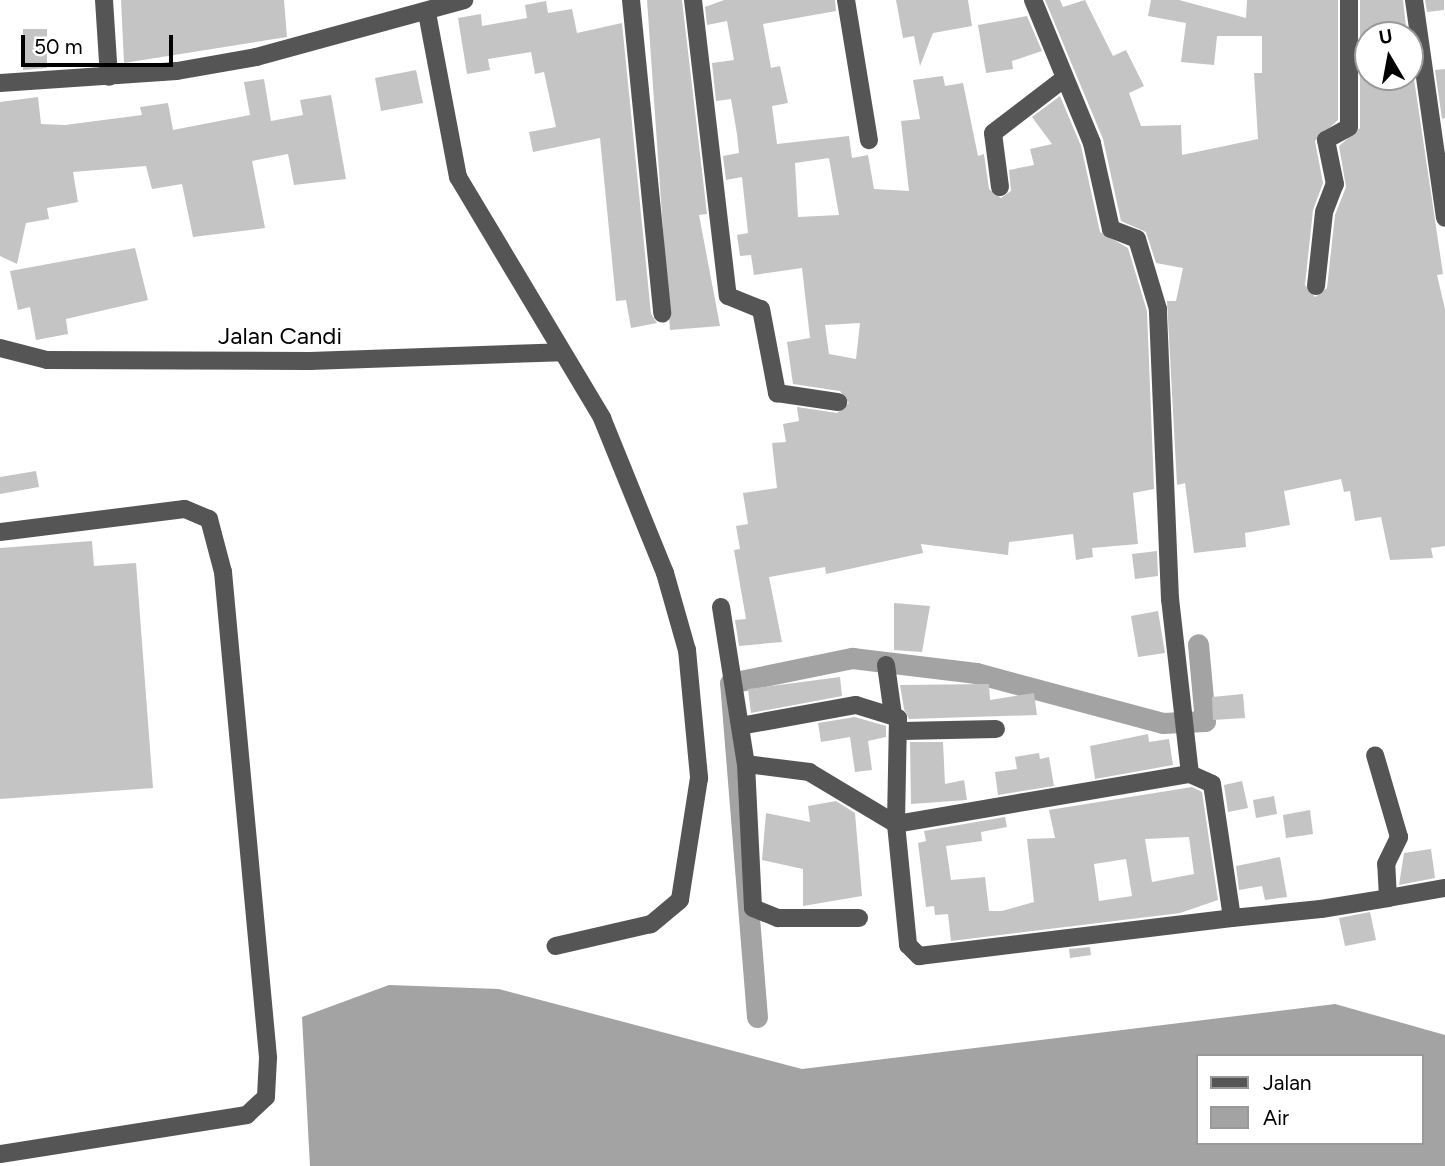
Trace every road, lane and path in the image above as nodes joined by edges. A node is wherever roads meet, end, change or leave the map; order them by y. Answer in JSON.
{"nodes":[{"id":1,"x":104,"y":0,"type":"edge"},
{"id":2,"x":464,"y":0,"type":"edge"},
{"id":3,"x":631,"y":0,"type":"edge"},
{"id":4,"x":692,"y":0,"type":"edge"},
{"id":5,"x":846,"y":0,"type":"edge"},
{"id":6,"x":1033,"y":0,"type":"edge"},
{"id":7,"x":1349,"y":0,"type":"edge"},
{"id":8,"x":1413,"y":0,"type":"edge"},
{"id":9,"x":436,"y":7,"type":"edge"},
{"id":10,"x":109,"y":77,"type":"junction"},
{"id":11,"x":1062,"y":80,"type":"junction"},
{"id":12,"x":0,"y":83,"type":"edge"},
{"id":13,"x":869,"y":140,"type":"dead end"},
{"id":14,"x":1000,"y":187,"type":"dead end"},
{"id":15,"x":1445,"y":218,"type":"edge"},
{"id":16,"x":1316,"y":286,"type":"dead end"},
{"id":17,"x":662,"y":313,"type":"dead end"},
{"id":18,"x":0,"y":348,"type":"edge"},
{"id":19,"x":562,"y":352,"type":"junction"},
{"id":20,"x":838,"y":402,"type":"dead end"},
{"id":21,"x":0,"y":532,"type":"edge"},
{"id":22,"x":721,"y":607,"type":"dead end"},
{"id":23,"x":886,"y":665,"type":"dead end"},
{"id":24,"x":893,"y":715,"type":"junction"},
{"id":25,"x":740,"y":726,"type":"junction"},
{"id":26,"x":996,"y":729,"type":"dead end"},
{"id":27,"x":902,"y":732,"type":"junction"},
{"id":28,"x":1375,"y":755,"type":"dead end"},
{"id":29,"x":746,"y":764,"type":"junction"},
{"id":30,"x":1190,"y":774,"type":"junction"},
{"id":31,"x":896,"y":824,"type":"junction"},
{"id":32,"x":1445,"y":888,"type":"edge"},
{"id":33,"x":1388,"y":898,"type":"junction"},
{"id":34,"x":859,"y":918,"type":"dead end"},
{"id":35,"x":1232,"y":918,"type":"junction"},
{"id":36,"x":556,"y":946,"type":"dead end"},
{"id":37,"x":0,"y":1154,"type":"edge"}],
"edges":[{"from":1,"to":10,"type":"street"},
{"from":2,"to":9,"type":"street"},
{"from":3,"to":17,"type":"street"},
{"from":4,"to":20,"type":"street"},
{"from":5,"to":13,"type":"street"},
{"from":6,"to":11,"type":"street"},
{"from":7,"to":16,"type":"street"},
{"from":8,"to":15,"type":"street"},
{"from":9,"to":10,"type":"street"},
{"from":9,"to":19,"type":"street"},
{"from":10,"to":12,"type":"street"},
{"from":11,"to":14,"type":"street"},
{"from":11,"to":30,"type":"street"},
{"from":18,"to":19,"type":"street","name":"Jalan Candi"},
{"from":19,"to":36,"type":"street"},
{"from":21,"to":37,"type":"street"},
{"from":22,"to":25,"type":"street"},
{"from":23,"to":24,"type":"street"},
{"from":24,"to":25,"type":"street"},
{"from":24,"to":27,"type":"street"},
{"from":25,"to":29,"type":"street"},
{"from":26,"to":27,"type":"street"},
{"from":27,"to":31,"type":"street"},
{"from":28,"to":33,"type":"street"},
{"from":29,"to":31,"type":"street"},
{"from":29,"to":34,"type":"street"},
{"from":30,"to":31,"type":"street"},
{"from":30,"to":35,"type":"street"},
{"from":31,"to":35,"type":"street"},
{"from":32,"to":33,"type":"street"},
{"from":33,"to":35,"type":"street"}]}
